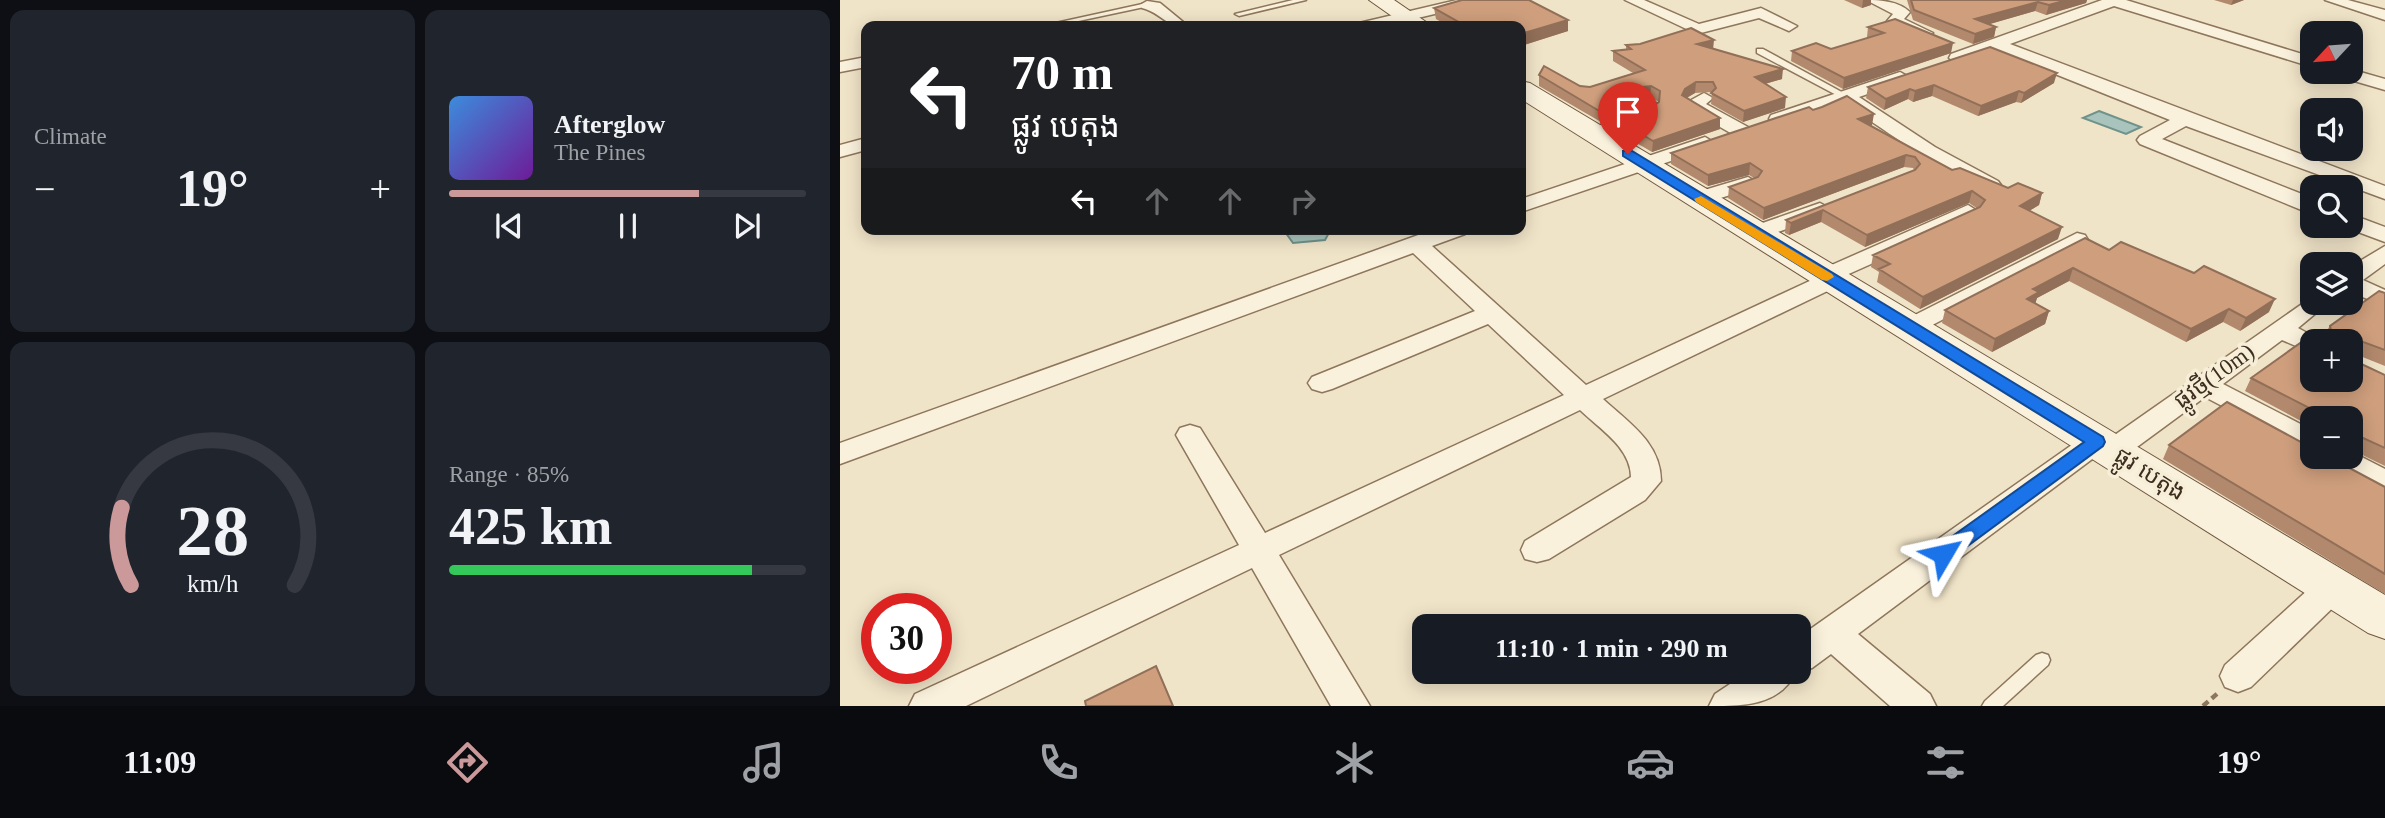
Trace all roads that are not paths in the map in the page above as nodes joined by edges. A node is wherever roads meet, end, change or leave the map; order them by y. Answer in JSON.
{"nodes":[{"id":1,"x":1303,"y":0,"type":"edge"},
{"id":2,"x":1379,"y":0,"type":"edge"},
{"id":3,"x":1476,"y":0,"type":"edge"},
{"id":4,"x":1632,"y":0,"type":"edge"},
{"id":5,"x":1873,"y":0,"type":"edge"},
{"id":6,"x":2113,"y":0,"type":"edge"},
{"id":7,"x":2332,"y":0,"type":"edge"},
{"id":8,"x":1147,"y":5,"type":"joint"},
{"id":9,"x":1239,"y":14,"type":"dead end"},
{"id":10,"x":2385,"y":15,"type":"edge"},
{"id":11,"x":1070,"y":21,"type":"edge"},
{"id":12,"x":1174,"y":21,"type":"edge"},
{"id":13,"x":1414,"y":21,"type":"edge"},
{"id":14,"x":1789,"y":26,"type":"dead end"},
{"id":15,"x":1692,"y":28,"type":"junction"},
{"id":16,"x":1673,"y":34,"type":"edge"},
{"id":17,"x":1997,"y":45,"type":"junction"},
{"id":18,"x":1760,"y":51,"type":"dead end"},
{"id":19,"x":1973,"y":53,"type":"junction"},
{"id":20,"x":2300,"y":58,"type":"edge"},
{"id":21,"x":861,"y":63,"type":"edge"},
{"id":22,"x":840,"y":67,"type":"edge"},
{"id":23,"x":2363,"y":78,"type":"edge"},
{"id":24,"x":2385,"y":85,"type":"edge"},
{"id":25,"x":1526,"y":91,"type":"edge"},
{"id":26,"x":1845,"y":96,"type":"junction"},
{"id":27,"x":1704,"y":98,"type":"dead end"},
{"id":28,"x":1649,"y":104,"type":"dead end"},
{"id":29,"x":2185,"y":119,"type":"junction"},
{"id":30,"x":1741,"y":131,"type":"junction"},
{"id":31,"x":1594,"y":133,"type":"junction"},
{"id":32,"x":861,"y":145,"type":"edge"},
{"id":33,"x":840,"y":151,"type":"edge"},
{"id":34,"x":1644,"y":164,"type":"junction"},
{"id":35,"x":1748,"y":183,"type":"edge"},
{"id":36,"x":2002,"y":191,"type":"edge"},
{"id":37,"x":2385,"y":193,"type":"edge"},
{"id":38,"x":1699,"y":198,"type":"junction"},
{"id":39,"x":1843,"y":200,"type":"edge"},
{"id":40,"x":2300,"y":201,"type":"edge"},
{"id":41,"x":1530,"y":202,"type":"edge"},
{"id":42,"x":1968,"y":212,"type":"edge"},
{"id":43,"x":2363,"y":226,"type":"edge"},
{"id":44,"x":1756,"y":233,"type":"junction"},
{"id":45,"x":1441,"y":235,"type":"edge"},
{"id":46,"x":2385,"y":235,"type":"edge"},
{"id":47,"x":2077,"y":240,"type":"edge"},
{"id":48,"x":1416,"y":244,"type":"junction"},
{"id":49,"x":2385,"y":253,"type":"edge"},
{"id":50,"x":2363,"y":269,"type":"edge"},
{"id":51,"x":1829,"y":278,"type":"junction"},
{"id":52,"x":2363,"y":289,"type":"edge"},
{"id":53,"x":2385,"y":299,"type":"edge"},
{"id":54,"x":1493,"y":313,"type":"junction"},
{"id":55,"x":2300,"y":314,"type":"edge"},
{"id":56,"x":1910,"y":327,"type":"junction"},
{"id":57,"x":2279,"y":329,"type":"junction"},
{"id":58,"x":2300,"y":339,"type":"edge"},
{"id":59,"x":1322,"y":383,"type":"dead end"},
{"id":60,"x":2202,"y":384,"type":"junction"},
{"id":61,"x":1585,"y":396,"type":"junction"},
{"id":62,"x":1190,"y":435,"type":"dead end"},
{"id":63,"x":2300,"y":437,"type":"edge"},
{"id":64,"x":2104,"y":446,"type":"junction"},
{"id":65,"x":840,"y":454,"type":"edge"},
{"id":66,"x":2361,"y":469,"type":"edge"},
{"id":67,"x":2385,"y":482,"type":"edge"},
{"id":68,"x":1537,"y":550,"type":"dead end"},
{"id":69,"x":1259,"y":551,"type":"junction"},
{"id":70,"x":2333,"y":587,"type":"junction"},
{"id":71,"x":2385,"y":619,"type":"edge"},
{"id":72,"x":1833,"y":634,"type":"junction"},
{"id":73,"x":1811,"y":649,"type":"edge"},
{"id":74,"x":2042,"y":660,"type":"dead end"},
{"id":75,"x":2238,"y":676,"type":"dead end"},
{"id":76,"x":1760,"y":684,"type":"edge"},
{"id":77,"x":928,"y":706,"type":"edge"},
{"id":78,"x":1351,"y":706,"type":"edge"},
{"id":79,"x":1728,"y":706,"type":"edge"},
{"id":80,"x":1917,"y":706,"type":"edge"},
{"id":81,"x":1991,"y":706,"type":"edge"}],
"edges":[{"from":1,"to":9,"type":"lane"},
{"from":2,"to":13,"type":"street"},
{"from":3,"to":13,"type":"street"},
{"from":4,"to":15,"type":"street"},
{"from":5,"to":19,"type":"street"},
{"from":6,"to":17,"type":"street"},
{"from":6,"to":20,"type":"street"},
{"from":7,"to":10,"type":"street"},
{"from":8,"to":11,"type":"lane"},
{"from":8,"to":12,"type":"street"},
{"from":14,"to":15,"type":"street"},
{"from":15,"to":16,"type":"street"},
{"from":17,"to":19,"type":"street"},
{"from":17,"to":29,"type":"street"},
{"from":18,"to":26,"type":"lane"},
{"from":19,"to":26,"type":"street"},
{"from":21,"to":22,"type":"street"},
{"from":23,"to":24,"type":"street"},
{"from":25,"to":31,"type":"street","name":"ផ្លូវ បេតុង"},
{"from":26,"to":30,"type":"street"},
{"from":26,"to":36,"type":"street"},
{"from":27,"to":30,"type":"street"},
{"from":28,"to":31,"type":"street"},
{"from":29,"to":37,"type":"street"},
{"from":29,"to":40,"type":"street"},
{"from":30,"to":34,"type":"street"},
{"from":31,"to":34,"type":"street","name":"ផ្លូវ បេតុង"},
{"from":32,"to":33,"type":"street"},
{"from":34,"to":38,"type":"street","name":"ផ្លូវ បេតុង"},
{"from":34,"to":41,"type":"street"},
{"from":35,"to":38,"type":"street"},
{"from":38,"to":44,"type":"street","name":"ផ្លូវ បេតុង"},
{"from":39,"to":44,"type":"street"},
{"from":42,"to":51,"type":"street"},
{"from":43,"to":46,"type":"street"},
{"from":44,"to":51,"type":"street","name":"ផ្លូវ បេតុង"},
{"from":45,"to":48,"type":"street"},
{"from":47,"to":56,"type":"street"},
{"from":48,"to":54,"type":"street"},
{"from":48,"to":65,"type":"street"},
{"from":49,"to":50,"type":"street"},
{"from":51,"to":56,"type":"street","name":"ផ្លូវ បេតុង"},
{"from":51,"to":61,"type":"street"},
{"from":52,"to":53,"type":"street"},
{"from":54,"to":59,"type":"street"},
{"from":54,"to":61,"type":"street"},
{"from":55,"to":57,"type":"street","name":"ផ្លូវថ្មី(10m)"},
{"from":56,"to":64,"type":"street","name":"ផ្លូវ បេតុង"},
{"from":57,"to":58,"type":"street"},
{"from":57,"to":60,"type":"street","name":"ផ្លូវថ្មី(10m)"},
{"from":60,"to":63,"type":"street"},
{"from":60,"to":64,"type":"street","name":"ផ្លូវថ្មី(10m)"},
{"from":61,"to":68,"type":"street"},
{"from":61,"to":69,"type":"street"},
{"from":62,"to":69,"type":"street"},
{"from":64,"to":70,"type":"street","name":"ផ្លូវ បេតុង"},
{"from":64,"to":72,"type":"street","name":"ផ្លូវថ្មី(10m)"},
{"from":66,"to":67,"type":"street"},
{"from":69,"to":77,"type":"street"},
{"from":69,"to":78,"type":"street"},
{"from":70,"to":71,"type":"street","name":"ផ្លូវ បេតុង"},
{"from":70,"to":75,"type":"street"},
{"from":72,"to":73,"type":"street","name":"ផ្លូវថ្មី(10m)"},
{"from":72,"to":80,"type":"street"},
{"from":74,"to":81,"type":"lane"},
{"from":76,"to":79,"type":"street"}]}
